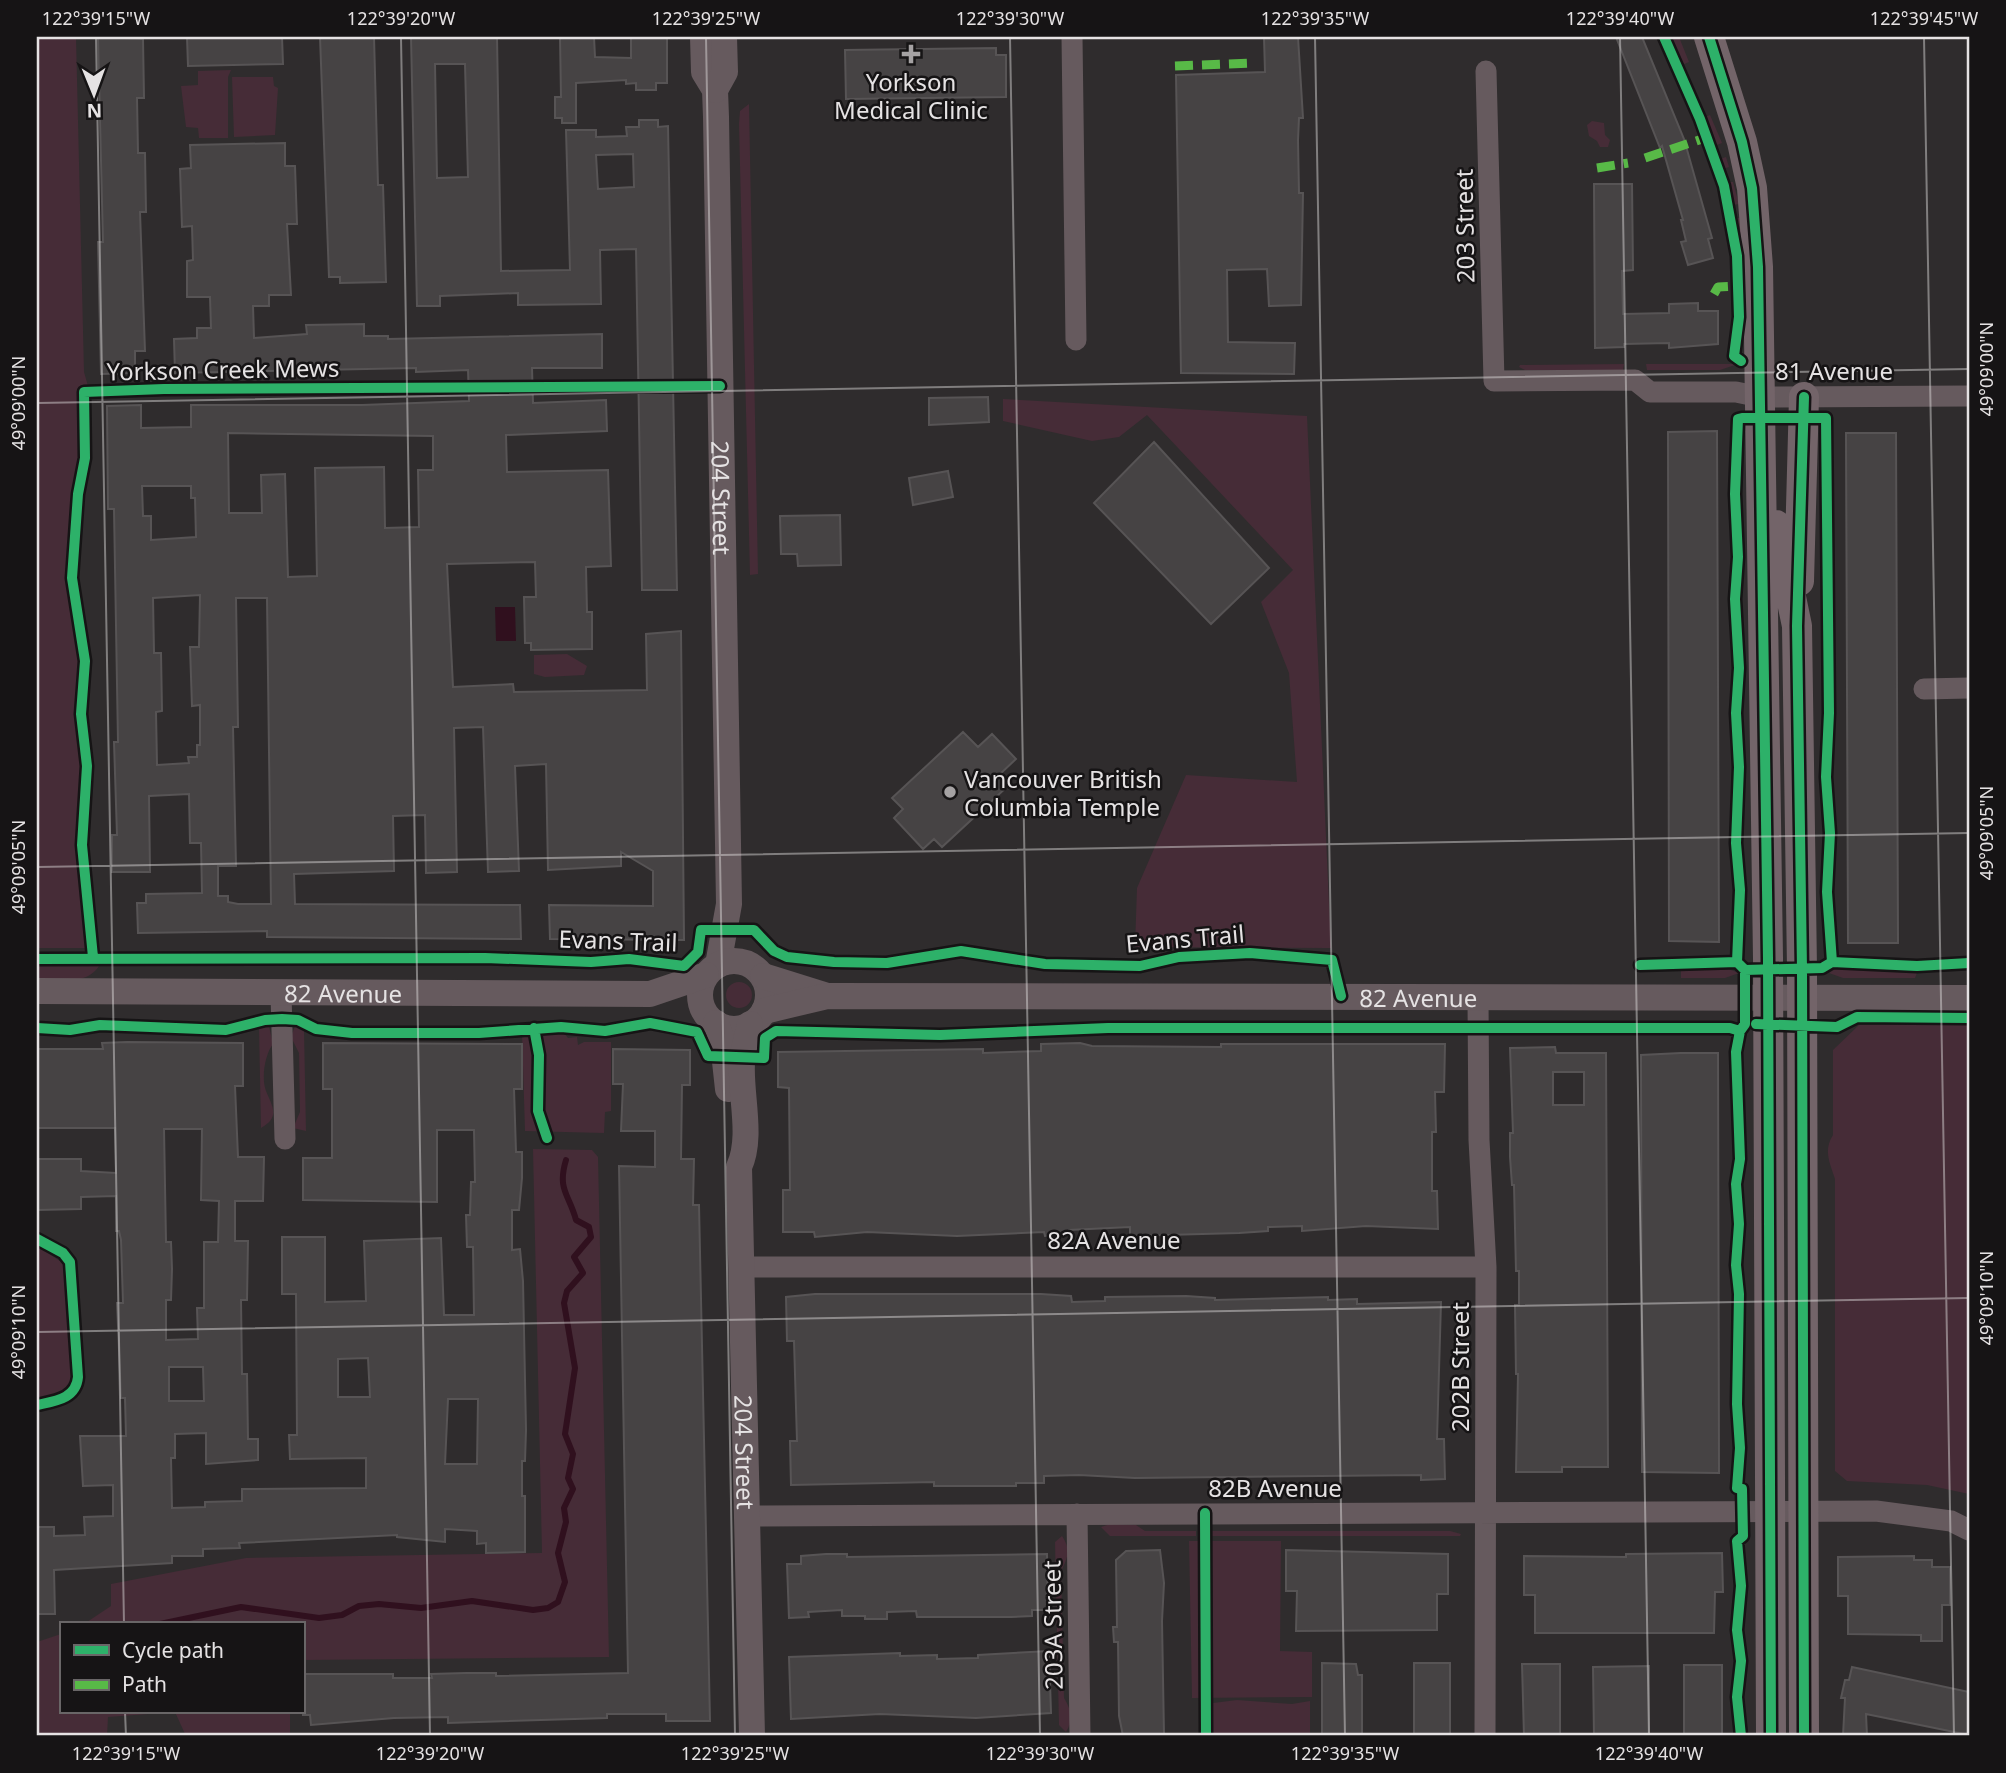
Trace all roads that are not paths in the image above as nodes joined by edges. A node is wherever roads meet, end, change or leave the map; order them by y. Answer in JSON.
{"nodes":[{"id":1,"x":703,"y":37,"type":"edge"},
{"id":2,"x":724,"y":37,"type":"edge"},
{"id":3,"x":1072,"y":37,"type":"edge"},
{"id":4,"x":1709,"y":37,"type":"edge"},
{"id":5,"x":1486,"y":71,"type":"dead end"},
{"id":6,"x":715,"y":90,"type":"junction"},
{"id":7,"x":1076,"y":340,"type":"dead end"},
{"id":8,"x":1494,"y":381,"type":"joint"},
{"id":9,"x":1969,"y":396,"type":"edge"},
{"id":10,"x":1760,"y":397,"type":"junction"},
{"id":11,"x":1804,"y":397,"type":"junction"},
{"id":12,"x":1762,"y":467,"type":"junction"},
{"id":13,"x":1797,"y":626,"type":"junction"},
{"id":14,"x":1969,"y":688,"type":"edge"},
{"id":15,"x":1923,"y":689,"type":"dead end"},
{"id":16,"x":729,"y":904,"type":"junction"},
{"id":17,"x":754,"y":969,"type":"junction"},
{"id":18,"x":712,"y":970,"type":"junction"},
{"id":19,"x":37,"y":991,"type":"edge"},
{"id":20,"x":281,"y":994,"type":"junction"},
{"id":21,"x":650,"y":994,"type":"junction"},
{"id":22,"x":827,"y":996,"type":"junction"},
{"id":23,"x":1478,"y":998,"type":"junction"},
{"id":24,"x":1768,"y":998,"type":"junction"},
{"id":25,"x":1802,"y":998,"type":"junction"},
{"id":26,"x":1969,"y":998,"type":"edge"},
{"id":27,"x":709,"y":1016,"type":"junction"},
{"id":28,"x":757,"y":1018,"type":"junction"},
{"id":29,"x":285,"y":1139,"type":"dead end"},
{"id":30,"x":738,"y":1167,"type":"junction"},
{"id":31,"x":742,"y":1267,"type":"junction"},
{"id":32,"x":1486,"y":1267,"type":"junction"},
{"id":33,"x":1768,"y":1511,"type":"junction"},
{"id":34,"x":1804,"y":1512,"type":"junction"},
{"id":35,"x":1484,"y":1513,"type":"junction"},
{"id":36,"x":1077,"y":1514,"type":"junction"},
{"id":37,"x":746,"y":1516,"type":"junction"},
{"id":38,"x":1969,"y":1530,"type":"edge"},
{"id":39,"x":752,"y":1736,"type":"edge"},
{"id":40,"x":1080,"y":1736,"type":"edge"},
{"id":41,"x":1485,"y":1736,"type":"edge"},
{"id":42,"x":1770,"y":1736,"type":"edge"},
{"id":43,"x":1804,"y":1736,"type":"edge"}],
"edges":[{"from":1,"to":6,"type":"street","name":"204 Street"},
{"from":2,"to":6,"type":"street","name":"204 Street"},
{"from":3,"to":7,"type":"street"},
{"from":4,"to":10,"type":"main road"},
{"from":5,"to":8,"type":"street","name":"203 Street"},
{"from":6,"to":16,"type":"street","name":"204 Street"},
{"from":8,"to":10,"type":"street","name":"81 Avenue"},
{"from":9,"to":11,"type":"street","name":"81 Avenue"},
{"from":10,"to":11,"type":"street","name":"81 Avenue"},
{"from":10,"to":12,"type":"main road"},
{"from":11,"to":13,"type":"main road"},
{"from":12,"to":13,"type":"main road"},
{"from":12,"to":24,"type":"main road"},
{"from":13,"to":25,"type":"main road"},
{"from":14,"to":15,"type":"street"},
{"from":16,"to":17,"type":"street","name":"204 Street"},
{"from":16,"to":18,"type":"street","name":"204 Street"},
{"from":17,"to":18,"type":"street"},
{"from":17,"to":22,"type":"street","name":"82 Avenue"},
{"from":17,"to":28,"type":"street"},
{"from":18,"to":21,"type":"street","name":"82 Avenue"},
{"from":18,"to":27,"type":"street"},
{"from":19,"to":20,"type":"street","name":"82 Avenue"},
{"from":20,"to":21,"type":"street","name":"82 Avenue"},
{"from":20,"to":29,"type":"street"},
{"from":21,"to":27,"type":"street","name":"82 Avenue"},
{"from":22,"to":23,"type":"street","name":"82 Avenue"},
{"from":22,"to":28,"type":"street","name":"82 Avenue"},
{"from":23,"to":24,"type":"street","name":"82 Avenue"},
{"from":23,"to":32,"type":"street","name":"202B Street"},
{"from":24,"to":25,"type":"street","name":"82 Avenue"},
{"from":24,"to":33,"type":"main road"},
{"from":25,"to":26,"type":"street","name":"82 Avenue"},
{"from":25,"to":34,"type":"main road"},
{"from":27,"to":28,"type":"street"},
{"from":27,"to":30,"type":"street","name":"204 Street"},
{"from":28,"to":30,"type":"street","name":"204 Street"},
{"from":30,"to":31,"type":"street","name":"204 Street"},
{"from":31,"to":32,"type":"street","name":"82A Avenue"},
{"from":31,"to":37,"type":"street","name":"204 Street"},
{"from":32,"to":35,"type":"street","name":"202B Street"},
{"from":33,"to":34,"type":"street","name":"82B Avenue"},
{"from":33,"to":35,"type":"street","name":"82B Avenue"},
{"from":33,"to":42,"type":"main road"},
{"from":34,"to":38,"type":"street","name":"82B Avenue"},
{"from":34,"to":43,"type":"main road"},
{"from":35,"to":36,"type":"street","name":"82B Avenue"},
{"from":35,"to":41,"type":"street","name":"202B Street"},
{"from":36,"to":37,"type":"street","name":"82B Avenue"},
{"from":36,"to":40,"type":"street","name":"203A Street"},
{"from":37,"to":39,"type":"street","name":"204 Street"}]}
